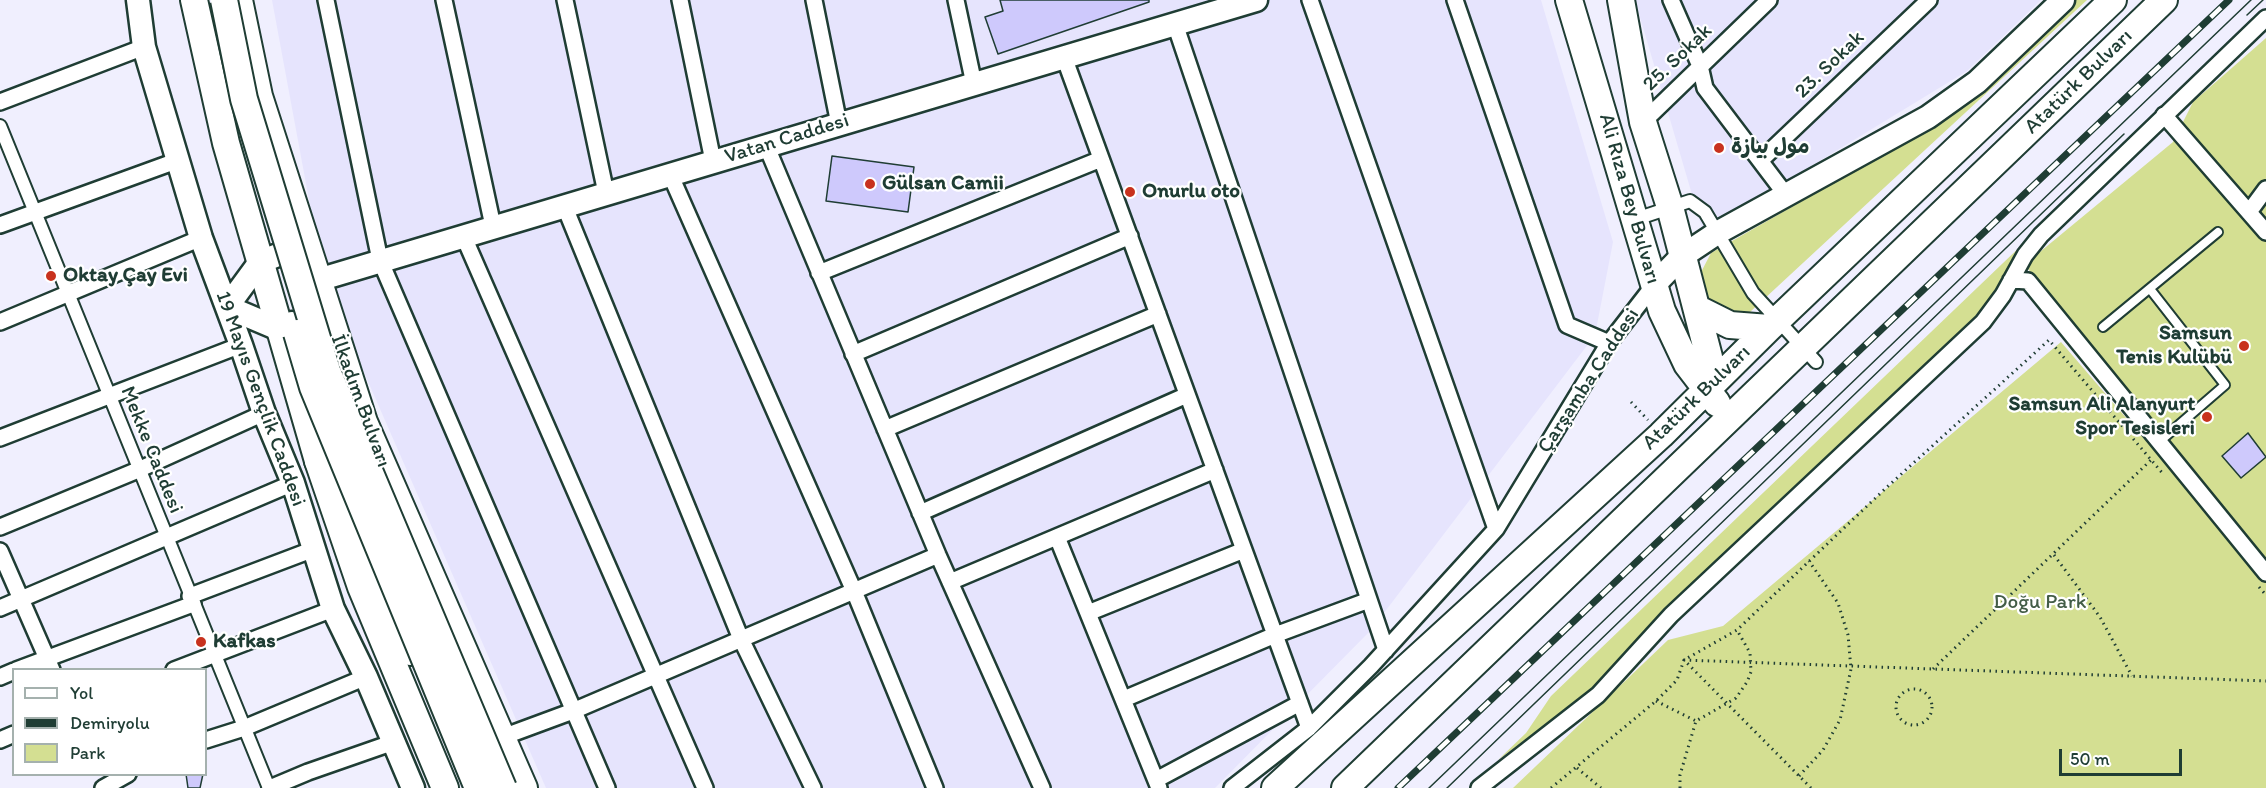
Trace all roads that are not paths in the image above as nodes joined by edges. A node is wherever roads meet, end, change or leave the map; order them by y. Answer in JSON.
{"nodes":[{"id":1,"x":138,"y":0,"type":"edge"},
{"id":2,"x":194,"y":0,"type":"edge"},
{"id":3,"x":208,"y":0,"type":"edge"},
{"id":4,"x":224,"y":0,"type":"edge"},
{"id":5,"x":239,"y":0,"type":"edge"},
{"id":6,"x":327,"y":0,"type":"edge"},
{"id":7,"x":444,"y":0,"type":"edge"},
{"id":8,"x":565,"y":0,"type":"edge"},
{"id":9,"x":680,"y":0,"type":"edge"},
{"id":10,"x":814,"y":0,"type":"edge"},
{"id":11,"x":956,"y":0,"type":"edge"},
{"id":12,"x":1256,"y":0,"type":"edge"},
{"id":13,"x":1310,"y":0,"type":"edge"},
{"id":14,"x":1455,"y":0,"type":"edge"},
{"id":15,"x":1569,"y":0,"type":"edge"},
{"id":16,"x":1621,"y":0,"type":"edge"},
{"id":17,"x":1671,"y":0,"type":"edge"},
{"id":18,"x":1769,"y":0,"type":"edge"},
{"id":19,"x":1929,"y":0,"type":"edge"},
{"id":20,"x":2063,"y":0,"type":"edge"},
{"id":21,"x":2113,"y":0,"type":"edge"},
{"id":22,"x":2164,"y":0,"type":"edge"},
{"id":23,"x":2266,"y":18,"type":"edge"},
{"id":24,"x":1175,"y":24,"type":"junction"},
{"id":25,"x":144,"y":47,"type":"junction"},
{"id":26,"x":1064,"y":57,"type":"junction"},
{"id":27,"x":1700,"y":66,"type":"junction"},
{"id":28,"x":974,"y":84,"type":"junction"},
{"id":29,"x":0,"y":102,"type":"edge"},
{"id":30,"x":2164,"y":115,"type":"junction"},
{"id":31,"x":1643,"y":122,"type":"junction"},
{"id":32,"x":839,"y":124,"type":"junction"},
{"id":33,"x":0,"y":126,"type":"edge"},
{"id":34,"x":766,"y":145,"type":"junction"},
{"id":35,"x":1101,"y":159,"type":"junction"},
{"id":36,"x":1761,"y":160,"type":"junction"},
{"id":37,"x":177,"y":161,"type":"junction"},
{"id":38,"x":713,"y":161,"type":"junction"},
{"id":39,"x":670,"y":174,"type":"junction"},
{"id":40,"x":2266,"y":189,"type":"edge"},
{"id":41,"x":606,"y":193,"type":"junction"},
{"id":42,"x":1786,"y":195,"type":"junction"},
{"id":43,"x":564,"y":205,"type":"junction"},
{"id":44,"x":1670,"y":207,"type":"junction"},
{"id":45,"x":2249,"y":212,"type":"junction"},
{"id":46,"x":35,"y":213,"type":"junction"},
{"id":47,"x":1629,"y":221,"type":"junction"},
{"id":48,"x":0,"y":225,"type":"edge"},
{"id":49,"x":493,"y":226,"type":"junction"},
{"id":50,"x":2218,"y":232,"type":"dead end"},
{"id":51,"x":2266,"y":232,"type":"edge"},
{"id":52,"x":1717,"y":233,"type":"junction"},
{"id":53,"x":463,"y":235,"type":"junction"},
{"id":54,"x":1130,"y":236,"type":"junction"},
{"id":55,"x":201,"y":238,"type":"junction"},
{"id":56,"x":306,"y":244,"type":"junction"},
{"id":57,"x":1681,"y":257,"type":"junction"},
{"id":58,"x":380,"y":260,"type":"junction"},
{"id":59,"x":260,"y":262,"type":"junction"},
{"id":60,"x":819,"y":273,"type":"junction"},
{"id":61,"x":318,"y":280,"type":"junction"},
{"id":62,"x":2011,"y":280,"type":"junction"},
{"id":63,"x":1654,"y":285,"type":"junction"},
{"id":64,"x":2150,"y":289,"type":"junction"},
{"id":65,"x":68,"y":296,"type":"junction"},
{"id":66,"x":227,"y":307,"type":"junction"},
{"id":67,"x":327,"y":308,"type":"junction"},
{"id":68,"x":1698,"y":309,"type":"junction"},
{"id":69,"x":1158,"y":314,"type":"junction"},
{"id":70,"x":0,"y":322,"type":"edge"},
{"id":71,"x":1773,"y":324,"type":"junction"},
{"id":72,"x":2103,"y":327,"type":"dead end"},
{"id":73,"x":279,"y":329,"type":"junction"},
{"id":74,"x":1609,"y":343,"type":"junction"},
{"id":75,"x":242,"y":345,"type":"junction"},
{"id":76,"x":853,"y":354,"type":"junction"},
{"id":77,"x":1809,"y":355,"type":"junction"},
{"id":78,"x":1707,"y":390,"type":"junction"},
{"id":79,"x":1187,"y":395,"type":"junction"},
{"id":80,"x":109,"y":397,"type":"junction"},
{"id":81,"x":264,"y":413,"type":"junction"},
{"id":82,"x":1728,"y":418,"type":"junction"},
{"id":83,"x":885,"y":429,"type":"junction"},
{"id":84,"x":0,"y":438,"type":"edge"},
{"id":85,"x":2159,"y":442,"type":"junction"},
{"id":86,"x":318,"y":461,"type":"junction"},
{"id":87,"x":138,"y":470,"type":"junction"},
{"id":88,"x":1215,"y":470,"type":"junction"},
{"id":89,"x":293,"y":483,"type":"junction"},
{"id":90,"x":920,"y":513,"type":"junction"},
{"id":91,"x":0,"y":527,"type":"edge"},
{"id":92,"x":1497,"y":529,"type":"junction"},
{"id":93,"x":165,"y":536,"type":"junction"},
{"id":94,"x":1057,"y":537,"type":"junction"},
{"id":95,"x":314,"y":549,"type":"junction"},
{"id":96,"x":1244,"y":550,"type":"junction"},
{"id":97,"x":0,"y":551,"type":"edge"},
{"id":98,"x":938,"y":555,"type":"junction"},
{"id":99,"x":2262,"y":580,"type":"edge"},
{"id":100,"x":950,"y":582,"type":"junction"},
{"id":101,"x":854,"y":591,"type":"junction"},
{"id":102,"x":21,"y":599,"type":"junction"},
{"id":103,"x":191,"y":600,"type":"junction"},
{"id":104,"x":1369,"y":600,"type":"junction"},
{"id":105,"x":0,"y":608,"type":"edge"},
{"id":106,"x":333,"y":609,"type":"junction"},
{"id":107,"x":1088,"y":613,"type":"junction"},
{"id":108,"x":1275,"y":635,"type":"junction"},
{"id":109,"x":741,"y":639,"type":"junction"},
{"id":110,"x":1386,"y":650,"type":"junction"},
{"id":111,"x":213,"y":654,"type":"junction"},
{"id":112,"x":49,"y":663,"type":"edge"},
{"id":113,"x":25,"y":668,"type":"edge"},
{"id":114,"x":177,"y":668,"type":"edge"},
{"id":115,"x":654,"y":676,"type":"junction"},
{"id":116,"x":366,"y":677,"type":"junction"},
{"id":117,"x":1124,"y":699,"type":"junction"},
{"id":118,"x":1300,"y":703,"type":"junction"},
{"id":119,"x":573,"y":711,"type":"junction"},
{"id":120,"x":244,"y":728,"type":"junction"},
{"id":121,"x":1309,"y":728,"type":"junction"},
{"id":122,"x":500,"y":738,"type":"junction"},
{"id":123,"x":207,"y":740,"type":"edge"},
{"id":124,"x":394,"y":742,"type":"junction"},
{"id":125,"x":124,"y":776,"type":"edge"},
{"id":126,"x":1158,"y":784,"type":"edge"},
{"id":127,"x":103,"y":788,"type":"edge"},
{"id":128,"x":269,"y":788,"type":"edge"},
{"id":129,"x":413,"y":788,"type":"edge"},
{"id":130,"x":445,"y":788,"type":"edge"},
{"id":131,"x":466,"y":788,"type":"edge"},
{"id":132,"x":478,"y":788,"type":"edge"},
{"id":133,"x":503,"y":788,"type":"edge"},
{"id":134,"x":524,"y":788,"type":"edge"},
{"id":135,"x":607,"y":788,"type":"edge"},
{"id":136,"x":705,"y":788,"type":"edge"},
{"id":137,"x":813,"y":788,"type":"edge"},
{"id":138,"x":935,"y":788,"type":"edge"},
{"id":139,"x":1042,"y":788,"type":"edge"},
{"id":140,"x":1232,"y":788,"type":"edge"},
{"id":141,"x":1275,"y":788,"type":"edge"},
{"id":142,"x":1345,"y":788,"type":"edge"},
{"id":143,"x":1479,"y":788,"type":"edge"}],
"edges":[{"from":1,"to":25,"type":"main road","name":"19 Mayıs Gençlik Caddesi"},
{"from":2,"to":59,"type":"main road"},
{"from":3,"to":132,"type":"main road","name":"İlkadım Bulvarı","bridge":true},
{"from":4,"to":133,"type":"main road","name":"İlkadım Bulvarı","bridge":true},
{"from":5,"to":56,"type":"main road","name":"İlkadım Bulvarı"},
{"from":6,"to":58,"type":"street"},
{"from":7,"to":49,"type":"street"},
{"from":8,"to":41,"type":"street"},
{"from":9,"to":38,"type":"street"},
{"from":10,"to":32,"type":"street"},
{"from":11,"to":28,"type":"street"},
{"from":12,"to":24,"type":"main road","name":"Vatan Caddesi"},
{"from":13,"to":92,"type":"street"},
{"from":14,"to":74,"type":"street"},
{"from":15,"to":47,"type":"main road","name":"Ali Rıza Bey Bulvarı"},
{"from":16,"to":31,"type":"main road","name":"Ali Rıza Bey Bulvarı"},
{"from":17,"to":27,"type":"street"},
{"from":18,"to":27,"type":"street","name":"25. Sokak"},
{"from":19,"to":36,"type":"street","name":"23. Sokak"},
{"from":20,"to":42,"type":"main road","name":"Çarşamba Caddesi"},
{"from":21,"to":71,"type":"main road","name":"Atatürk Bulvarı"},
{"from":22,"to":77,"type":"main road","name":"Atatürk Bulvarı"},
{"from":23,"to":30,"type":"street"},
{"from":24,"to":26,"type":"main road","name":"Vatan Caddesi"},
{"from":24,"to":104,"type":"street"},
{"from":25,"to":29,"type":"street"},
{"from":25,"to":37,"type":"main road","name":"19 Mayıs Gençlik Caddesi"},
{"from":26,"to":28,"type":"main road","name":"Vatan Caddesi"},
{"from":26,"to":35,"type":"street"},
{"from":27,"to":31,"type":"street","name":"25. Sokak"},
{"from":27,"to":36,"type":"street"},
{"from":28,"to":32,"type":"main road","name":"Vatan Caddesi"},
{"from":30,"to":45,"type":"street"},
{"from":30,"to":62,"type":"street"},
{"from":31,"to":44,"type":"main road","name":"Ali Rıza Bey Bulvarı"},
{"from":32,"to":34,"type":"main road","name":"Vatan Caddesi"},
{"from":33,"to":46,"type":"street","name":"Mekke Caddesi"},
{"from":34,"to":38,"type":"main road","name":"Vatan Caddesi"},
{"from":34,"to":60,"type":"street"},
{"from":35,"to":54,"type":"street"},
{"from":35,"to":60,"type":"street"},
{"from":36,"to":42,"type":"street"},
{"from":37,"to":46,"type":"street"},
{"from":37,"to":55,"type":"main road","name":"19 Mayıs Gençlik Caddesi"},
{"from":38,"to":39,"type":"main road","name":"Vatan Caddesi"},
{"from":39,"to":41,"type":"main road","name":"Vatan Caddesi"},
{"from":39,"to":101,"type":"street"},
{"from":40,"to":45,"type":"street"},
{"from":41,"to":43,"type":"main road","name":"Vatan Caddesi"},
{"from":42,"to":52,"type":"main road","name":"Çarşamba Caddesi"},
{"from":43,"to":49,"type":"main road","name":"Vatan Caddesi"},
{"from":43,"to":109,"type":"street"},
{"from":44,"to":47,"type":"street"},
{"from":44,"to":52,"type":"street"},
{"from":44,"to":57,"type":"main road","name":"Ali Rıza Bey Bulvarı"},
{"from":45,"to":51,"type":"street"},
{"from":46,"to":48,"type":"street"},
{"from":46,"to":65,"type":"street","name":"Mekke Caddesi"},
{"from":47,"to":63,"type":"main road","name":"Ali Rıza Bey Bulvarı"},
{"from":49,"to":53,"type":"main road","name":"Vatan Caddesi"},
{"from":50,"to":64,"type":"lane"},
{"from":52,"to":57,"type":"main road","name":"Çarşamba Caddesi"},
{"from":52,"to":71,"type":"street"},
{"from":53,"to":58,"type":"main road","name":"Vatan Caddesi"},
{"from":53,"to":115,"type":"street"},
{"from":54,"to":69,"type":"street"},
{"from":54,"to":76,"type":"street"},
{"from":55,"to":65,"type":"street"},
{"from":55,"to":66,"type":"main road","name":"19 Mayıs Gençlik Caddesi"},
{"from":56,"to":59,"type":"main road"},
{"from":56,"to":61,"type":"main road","name":"İlkadım Bulvarı"},
{"from":57,"to":63,"type":"main road","name":"Çarşamba Caddesi"},
{"from":57,"to":68,"type":"main road","name":"Ali Rıza Bey Bulvarı"},
{"from":58,"to":61,"type":"main road","name":"Vatan Caddesi"},
{"from":58,"to":119,"type":"street"},
{"from":59,"to":66,"type":"main road"},
{"from":59,"to":73,"type":"main road"},
{"from":60,"to":76,"type":"street"},
{"from":61,"to":67,"type":"main road","name":"İlkadım Bulvarı"},
{"from":62,"to":85,"type":"street"},
{"from":62,"to":143,"type":"street"},
{"from":63,"to":74,"type":"street","name":"Çarşamba Caddesi"},
{"from":63,"to":78,"type":"main road","name":"Ali Rıza Bey Bulvarı"},
{"from":64,"to":72,"type":"lane"},
{"from":64,"to":85,"type":"lane"},
{"from":65,"to":70,"type":"street"},
{"from":65,"to":80,"type":"street","name":"Mekke Caddesi"},
{"from":66,"to":73,"type":"main road"},
{"from":66,"to":75,"type":"main road","name":"19 Mayıs Gençlik Caddesi"},
{"from":67,"to":73,"type":"main road"},
{"from":67,"to":122,"type":"main road","name":"İlkadım Bulvarı"},
{"from":68,"to":71,"type":"main road"},
{"from":68,"to":78,"type":"main road","name":"Ali Rıza Bey Bulvarı"},
{"from":69,"to":79,"type":"street"},
{"from":69,"to":83,"type":"street"},
{"from":71,"to":77,"type":"street"},
{"from":71,"to":78,"type":"main road","name":"Atatürk Bulvarı"},
{"from":73,"to":86,"type":"main road"},
{"from":74,"to":92,"type":"street","name":"Çarşamba Caddesi"},
{"from":75,"to":80,"type":"street"},
{"from":75,"to":81,"type":"main road","name":"19 Mayıs Gençlik Caddesi"},
{"from":76,"to":83,"type":"street"},
{"from":77,"to":82,"type":"main road","name":"Atatürk Bulvarı"},
{"from":78,"to":82,"type":"main road","name":"Ali Rıza Bey Bulvarı"},
{"from":78,"to":141,"type":"main road","name":"Atatürk Bulvarı"},
{"from":79,"to":88,"type":"street"},
{"from":79,"to":90,"type":"street"},
{"from":80,"to":84,"type":"street"},
{"from":80,"to":87,"type":"street","name":"Mekke Caddesi"},
{"from":81,"to":87,"type":"street"},
{"from":81,"to":89,"type":"main road","name":"19 Mayıs Gençlik Caddesi"},
{"from":82,"to":142,"type":"main road","name":"Atatürk Bulvarı"},
{"from":83,"to":90,"type":"street"},
{"from":85,"to":99,"type":"street"},
{"from":86,"to":130,"type":"main road"},
{"from":86,"to":131,"type":"main road"},
{"from":87,"to":91,"type":"street"},
{"from":87,"to":93,"type":"street","name":"Mekke Caddesi"},
{"from":88,"to":94,"type":"street"},
{"from":88,"to":96,"type":"street"},
{"from":89,"to":93,"type":"street"},
{"from":89,"to":95,"type":"main road","name":"19 Mayıs Gençlik Caddesi"},
{"from":90,"to":98,"type":"street"},
{"from":92,"to":110,"type":"street","name":"Çarşamba Caddesi"},
{"from":93,"to":102,"type":"street"},
{"from":93,"to":103,"type":"street","name":"Mekke Caddesi"},
{"from":94,"to":100,"type":"street"},
{"from":94,"to":107,"type":"street"},
{"from":95,"to":103,"type":"street"},
{"from":95,"to":106,"type":"main road","name":"19 Mayıs Gençlik Caddesi"},
{"from":96,"to":107,"type":"street"},
{"from":96,"to":108,"type":"street"},
{"from":97,"to":102,"type":"street"},
{"from":98,"to":100,"type":"street"},
{"from":98,"to":101,"type":"street"},
{"from":100,"to":139,"type":"street"},
{"from":101,"to":109,"type":"street"},
{"from":101,"to":138,"type":"street"},
{"from":102,"to":105,"type":"street"},
{"from":102,"to":112,"type":"street"},
{"from":103,"to":111,"type":"street","name":"Mekke Caddesi"},
{"from":103,"to":112,"type":"street"},
{"from":104,"to":108,"type":"street"},
{"from":104,"to":110,"type":"street"},
{"from":106,"to":111,"type":"street"},
{"from":106,"to":116,"type":"main road","name":"19 Mayıs Gençlik Caddesi"},
{"from":107,"to":117,"type":"street"},
{"from":108,"to":117,"type":"street"},
{"from":108,"to":118,"type":"street"},
{"from":109,"to":115,"type":"street"},
{"from":109,"to":137,"type":"street"},
{"from":110,"to":121,"type":"street","name":"Çarşamba Caddesi"},
{"from":111,"to":114,"type":"street"},
{"from":111,"to":120,"type":"street","name":"Mekke Caddesi"},
{"from":112,"to":113,"type":"street"},
{"from":115,"to":119,"type":"street"},
{"from":115,"to":136,"type":"street"},
{"from":116,"to":120,"type":"street"},
{"from":116,"to":124,"type":"main road","name":"19 Mayıs Gençlik Caddesi"},
{"from":117,"to":126,"type":"street"},
{"from":118,"to":121,"type":"street"},
{"from":118,"to":126,"type":"street"},
{"from":119,"to":122,"type":"street"},
{"from":119,"to":135,"type":"street"},
{"from":120,"to":123,"type":"street"},
{"from":120,"to":128,"type":"street","name":"Mekke Caddesi"},
{"from":121,"to":140,"type":"street","name":"Çarşamba Caddesi"},
{"from":122,"to":134,"type":"main road","name":"İlkadım Bulvarı"},
{"from":124,"to":128,"type":"street"},
{"from":124,"to":129,"type":"main road","name":"19 Mayıs Gençlik Caddesi"},
{"from":125,"to":127,"type":"street"}]}
